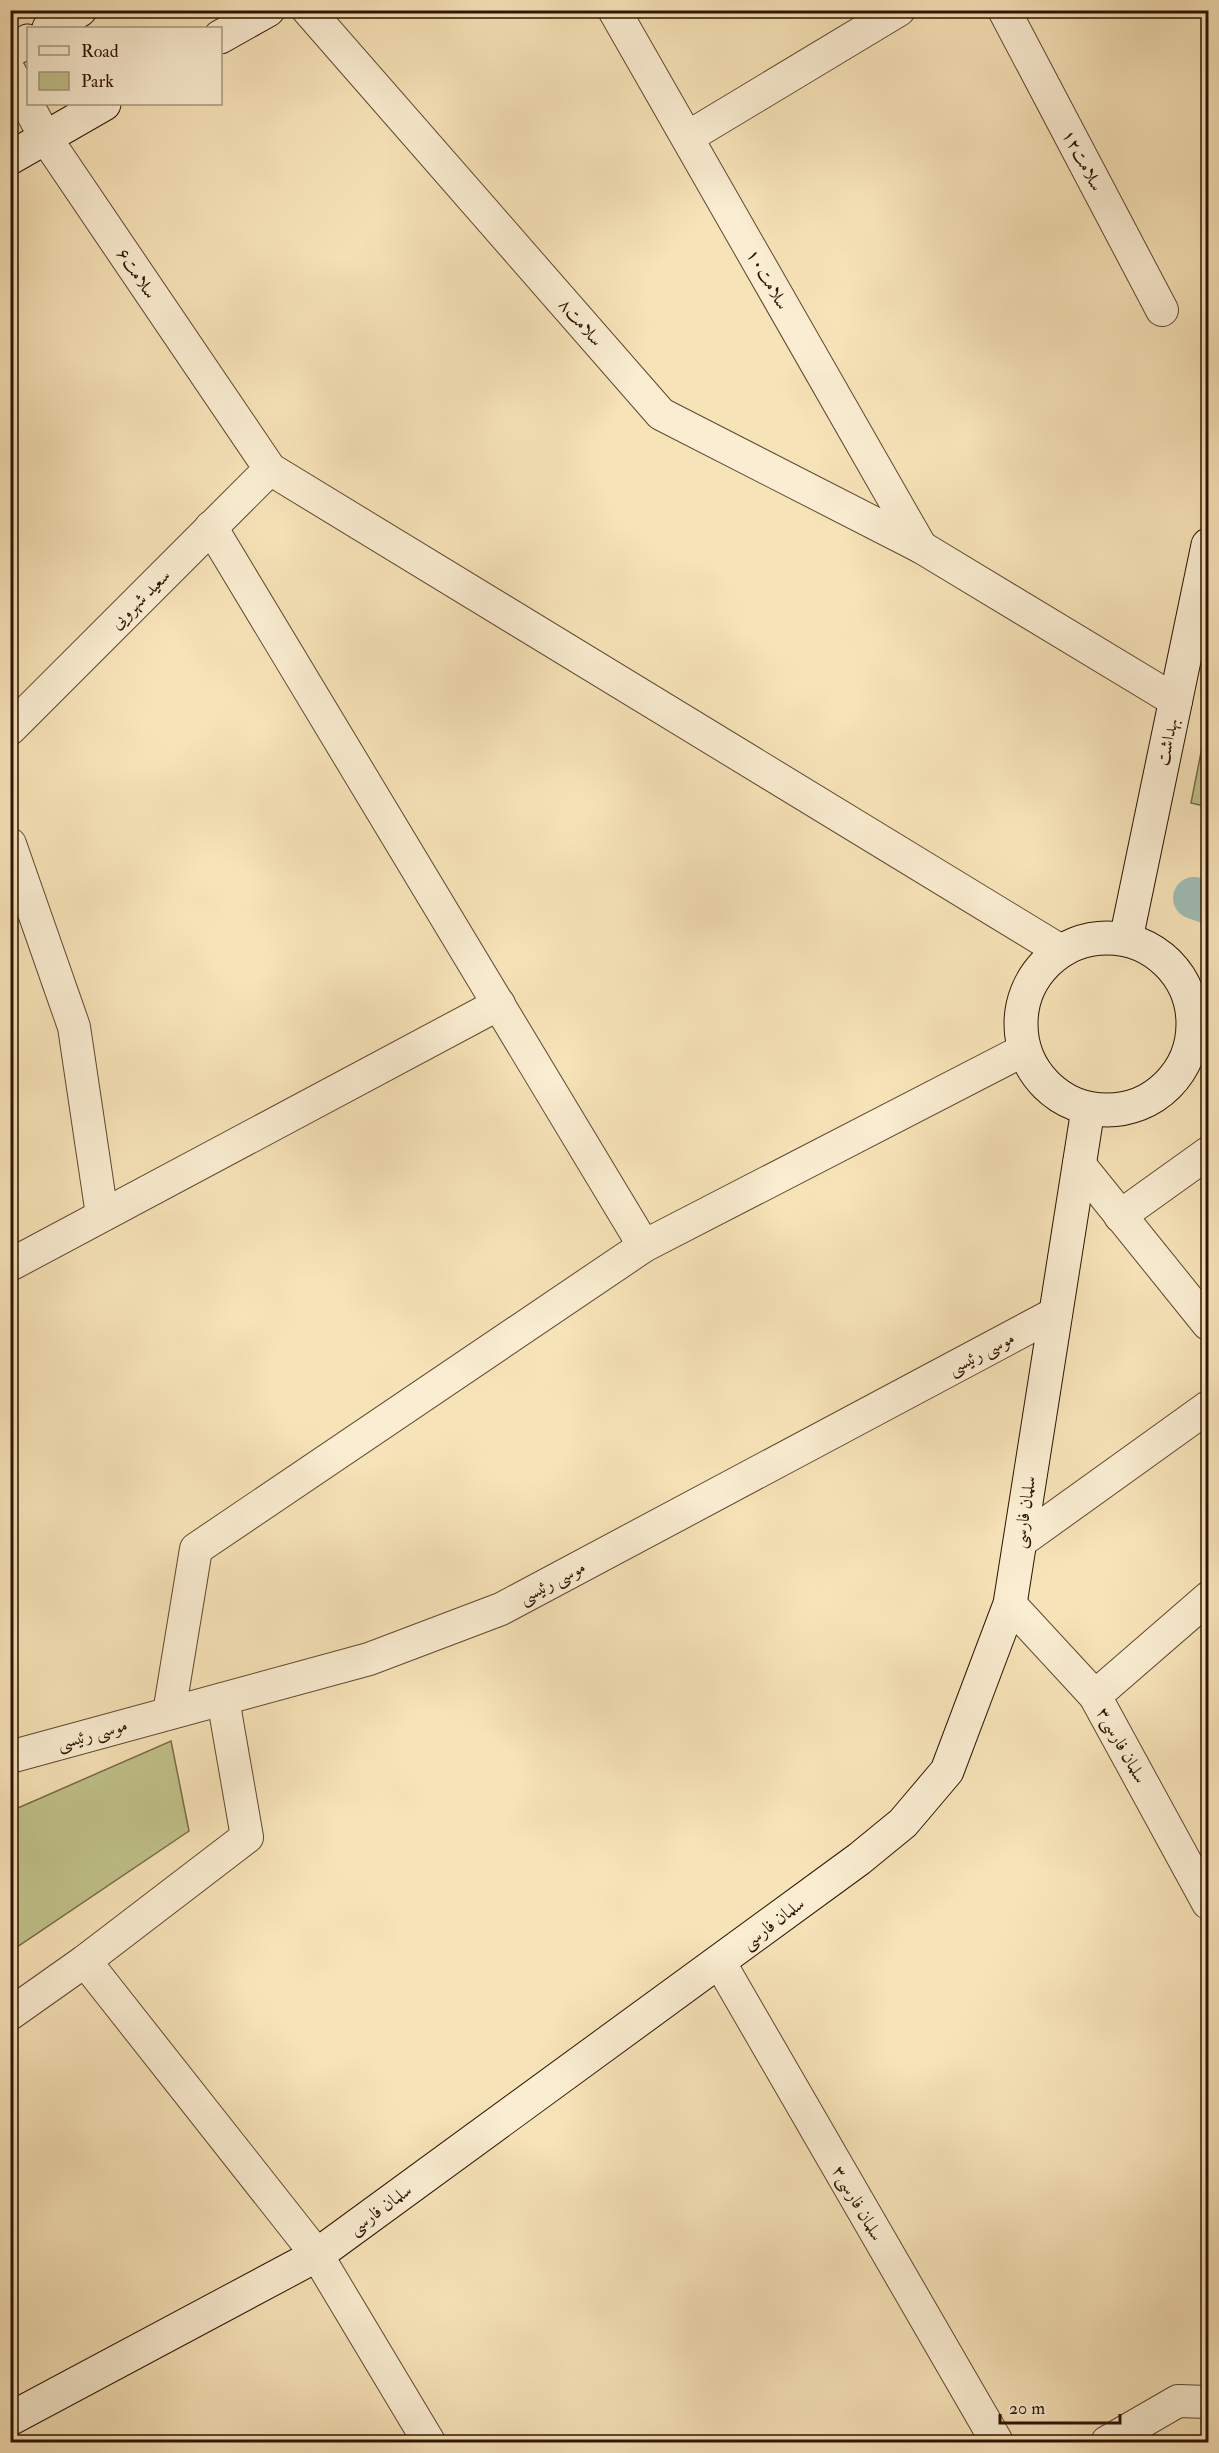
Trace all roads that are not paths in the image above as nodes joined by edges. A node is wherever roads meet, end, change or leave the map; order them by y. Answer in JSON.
{"nodes":[{"id":1,"x":80,"y":10,"type":"edge"},
{"id":2,"x":268,"y":10,"type":"edge"},
{"id":3,"x":308,"y":10,"type":"edge"},
{"id":4,"x":614,"y":10,"type":"edge"},
{"id":5,"x":899,"y":10,"type":"edge"},
{"id":6,"x":1004,"y":10,"type":"edge"},
{"id":7,"x":51,"y":27,"type":"edge"},
{"id":8,"x":222,"y":36,"type":"edge"},
{"id":9,"x":27,"y":42,"type":"edge"},
{"id":10,"x":10,"y":51,"type":"edge"},
{"id":11,"x":10,"y":72,"type":"edge"},
{"id":12,"x":27,"y":104,"type":"edge"},
{"id":13,"x":28,"y":105,"type":"edge"},
{"id":14,"x":102,"y":105,"type":"edge"},
{"id":15,"x":45,"y":137,"type":"junction"},
{"id":16,"x":688,"y":137,"type":"junction"},
{"id":17,"x":10,"y":158,"type":"edge"},
{"id":18,"x":1162,"y":310,"type":"dead end"},
{"id":19,"x":270,"y":469,"type":"junction"},
{"id":20,"x":211,"y":527,"type":"junction"},
{"id":21,"x":1209,"y":545,"type":"edge"},
{"id":22,"x":921,"y":547,"type":"junction"},
{"id":23,"x":1176,"y":701,"type":"junction"},
{"id":24,"x":10,"y":729,"type":"edge"},
{"id":25,"x":10,"y":844,"type":"edge"},
{"id":26,"x":1126,"y":939,"type":"junction"},
{"id":27,"x":1060,"y":951,"type":"junction"},
{"id":28,"x":499,"y":1004,"type":"junction"},
{"id":29,"x":1024,"y":1050,"type":"junction"},
{"id":30,"x":1088,"y":1109,"type":"junction"},
{"id":31,"x":1209,"y":1152,"type":"edge"},
{"id":32,"x":1079,"y":1164,"type":"junction"},
{"id":33,"x":102,"y":1215,"type":"junction"},
{"id":34,"x":1120,"y":1216,"type":"junction"},
{"id":35,"x":644,"y":1246,"type":"junction"},
{"id":36,"x":10,"y":1265,"type":"edge"},
{"id":37,"x":1056,"y":1313,"type":"junction"},
{"id":38,"x":1209,"y":1324,"type":"edge"},
{"id":39,"x":1209,"y":1407,"type":"edge"},
{"id":40,"x":1020,"y":1542,"type":"junction"},
{"id":41,"x":1209,"y":1598,"type":"edge"},
{"id":42,"x":1011,"y":1604,"type":"junction"},
{"id":43,"x":1095,"y":1696,"type":"junction"},
{"id":44,"x":223,"y":1699,"type":"junction"},
{"id":45,"x":169,"y":1713,"type":"junction"},
{"id":46,"x":13,"y":1750,"type":"edge"},
{"id":47,"x":1209,"y":1903,"type":"edge"},
{"id":48,"x":85,"y":1961,"type":"junction"},
{"id":49,"x":720,"y":1963,"type":"junction"},
{"id":50,"x":10,"y":2014,"type":"edge"},
{"id":51,"x":317,"y":2255,"type":"junction"},
{"id":52,"x":1209,"y":2402,"type":"edge"},
{"id":53,"x":10,"y":2420,"type":"edge"},
{"id":54,"x":429,"y":2442,"type":"edge"},
{"id":55,"x":997,"y":2442,"type":"edge"},
{"id":56,"x":1107,"y":2442,"type":"edge"}],
"edges":[{"from":1,"to":7,"type":"street"},
{"from":2,"to":8,"type":"street"},
{"from":3,"to":22,"type":"street","name":"سلامت۸"},
{"from":4,"to":16,"type":"street","name":"سلامت۱۰"},
{"from":5,"to":16,"type":"street"},
{"from":6,"to":18,"type":"street","name":"سلامت۱۲"},
{"from":9,"to":10,"type":"street"},
{"from":11,"to":12,"type":"street","name":"سلامت۶"},
{"from":13,"to":15,"type":"street","name":"سلامت۶"},
{"from":14,"to":15,"type":"street"},
{"from":15,"to":17,"type":"street"},
{"from":15,"to":19,"type":"street","name":"سلامت۶"},
{"from":16,"to":22,"type":"street","name":"سلامت۱۰"},
{"from":19,"to":20,"type":"street","name":"سعید شهرویی"},
{"from":19,"to":27,"type":"street"},
{"from":20,"to":24,"type":"street","name":"سعید شهرویی"},
{"from":20,"to":28,"type":"street"},
{"from":21,"to":23,"type":"street","name":"بهداشت"},
{"from":22,"to":23,"type":"street","name":"سلامت۸"},
{"from":23,"to":26,"type":"street","name":"بهداشت"},
{"from":25,"to":33,"type":"street"},
{"from":26,"to":27,"type":"street"},
{"from":26,"to":30,"type":"street"},
{"from":27,"to":29,"type":"street"},
{"from":28,"to":33,"type":"street"},
{"from":28,"to":35,"type":"street"},
{"from":29,"to":30,"type":"street"},
{"from":29,"to":35,"type":"street"},
{"from":30,"to":32,"type":"street","name":"سلمان فارسی"},
{"from":31,"to":34,"type":"street"},
{"from":32,"to":34,"type":"street"},
{"from":32,"to":37,"type":"street","name":"سلمان فارسی"},
{"from":33,"to":36,"type":"street"},
{"from":34,"to":38,"type":"street"},
{"from":35,"to":45,"type":"street"},
{"from":37,"to":40,"type":"street","name":"سلمان فارسی"},
{"from":37,"to":44,"type":"street","name":"موسی رئیسی"},
{"from":39,"to":40,"type":"street"},
{"from":40,"to":42,"type":"street","name":"سلمان فارسی"},
{"from":41,"to":43,"type":"street"},
{"from":42,"to":43,"type":"street","name":"سلمان فارسی۳"},
{"from":42,"to":49,"type":"street","name":"سلمان فارسی"},
{"from":43,"to":47,"type":"street","name":"سلمان فارسی۳"},
{"from":44,"to":45,"type":"street","name":"موسی رئیسی"},
{"from":44,"to":48,"type":"street"},
{"from":45,"to":46,"type":"street","name":"موسی رئیسی"},
{"from":48,"to":50,"type":"street"},
{"from":48,"to":51,"type":"street"},
{"from":49,"to":51,"type":"street","name":"سلمان فارسی"},
{"from":49,"to":55,"type":"street","name":"سلمان فارسی۳"},
{"from":51,"to":53,"type":"street","name":"سلمان فارسی"},
{"from":51,"to":54,"type":"street"},
{"from":52,"to":56,"type":"street"}]}
